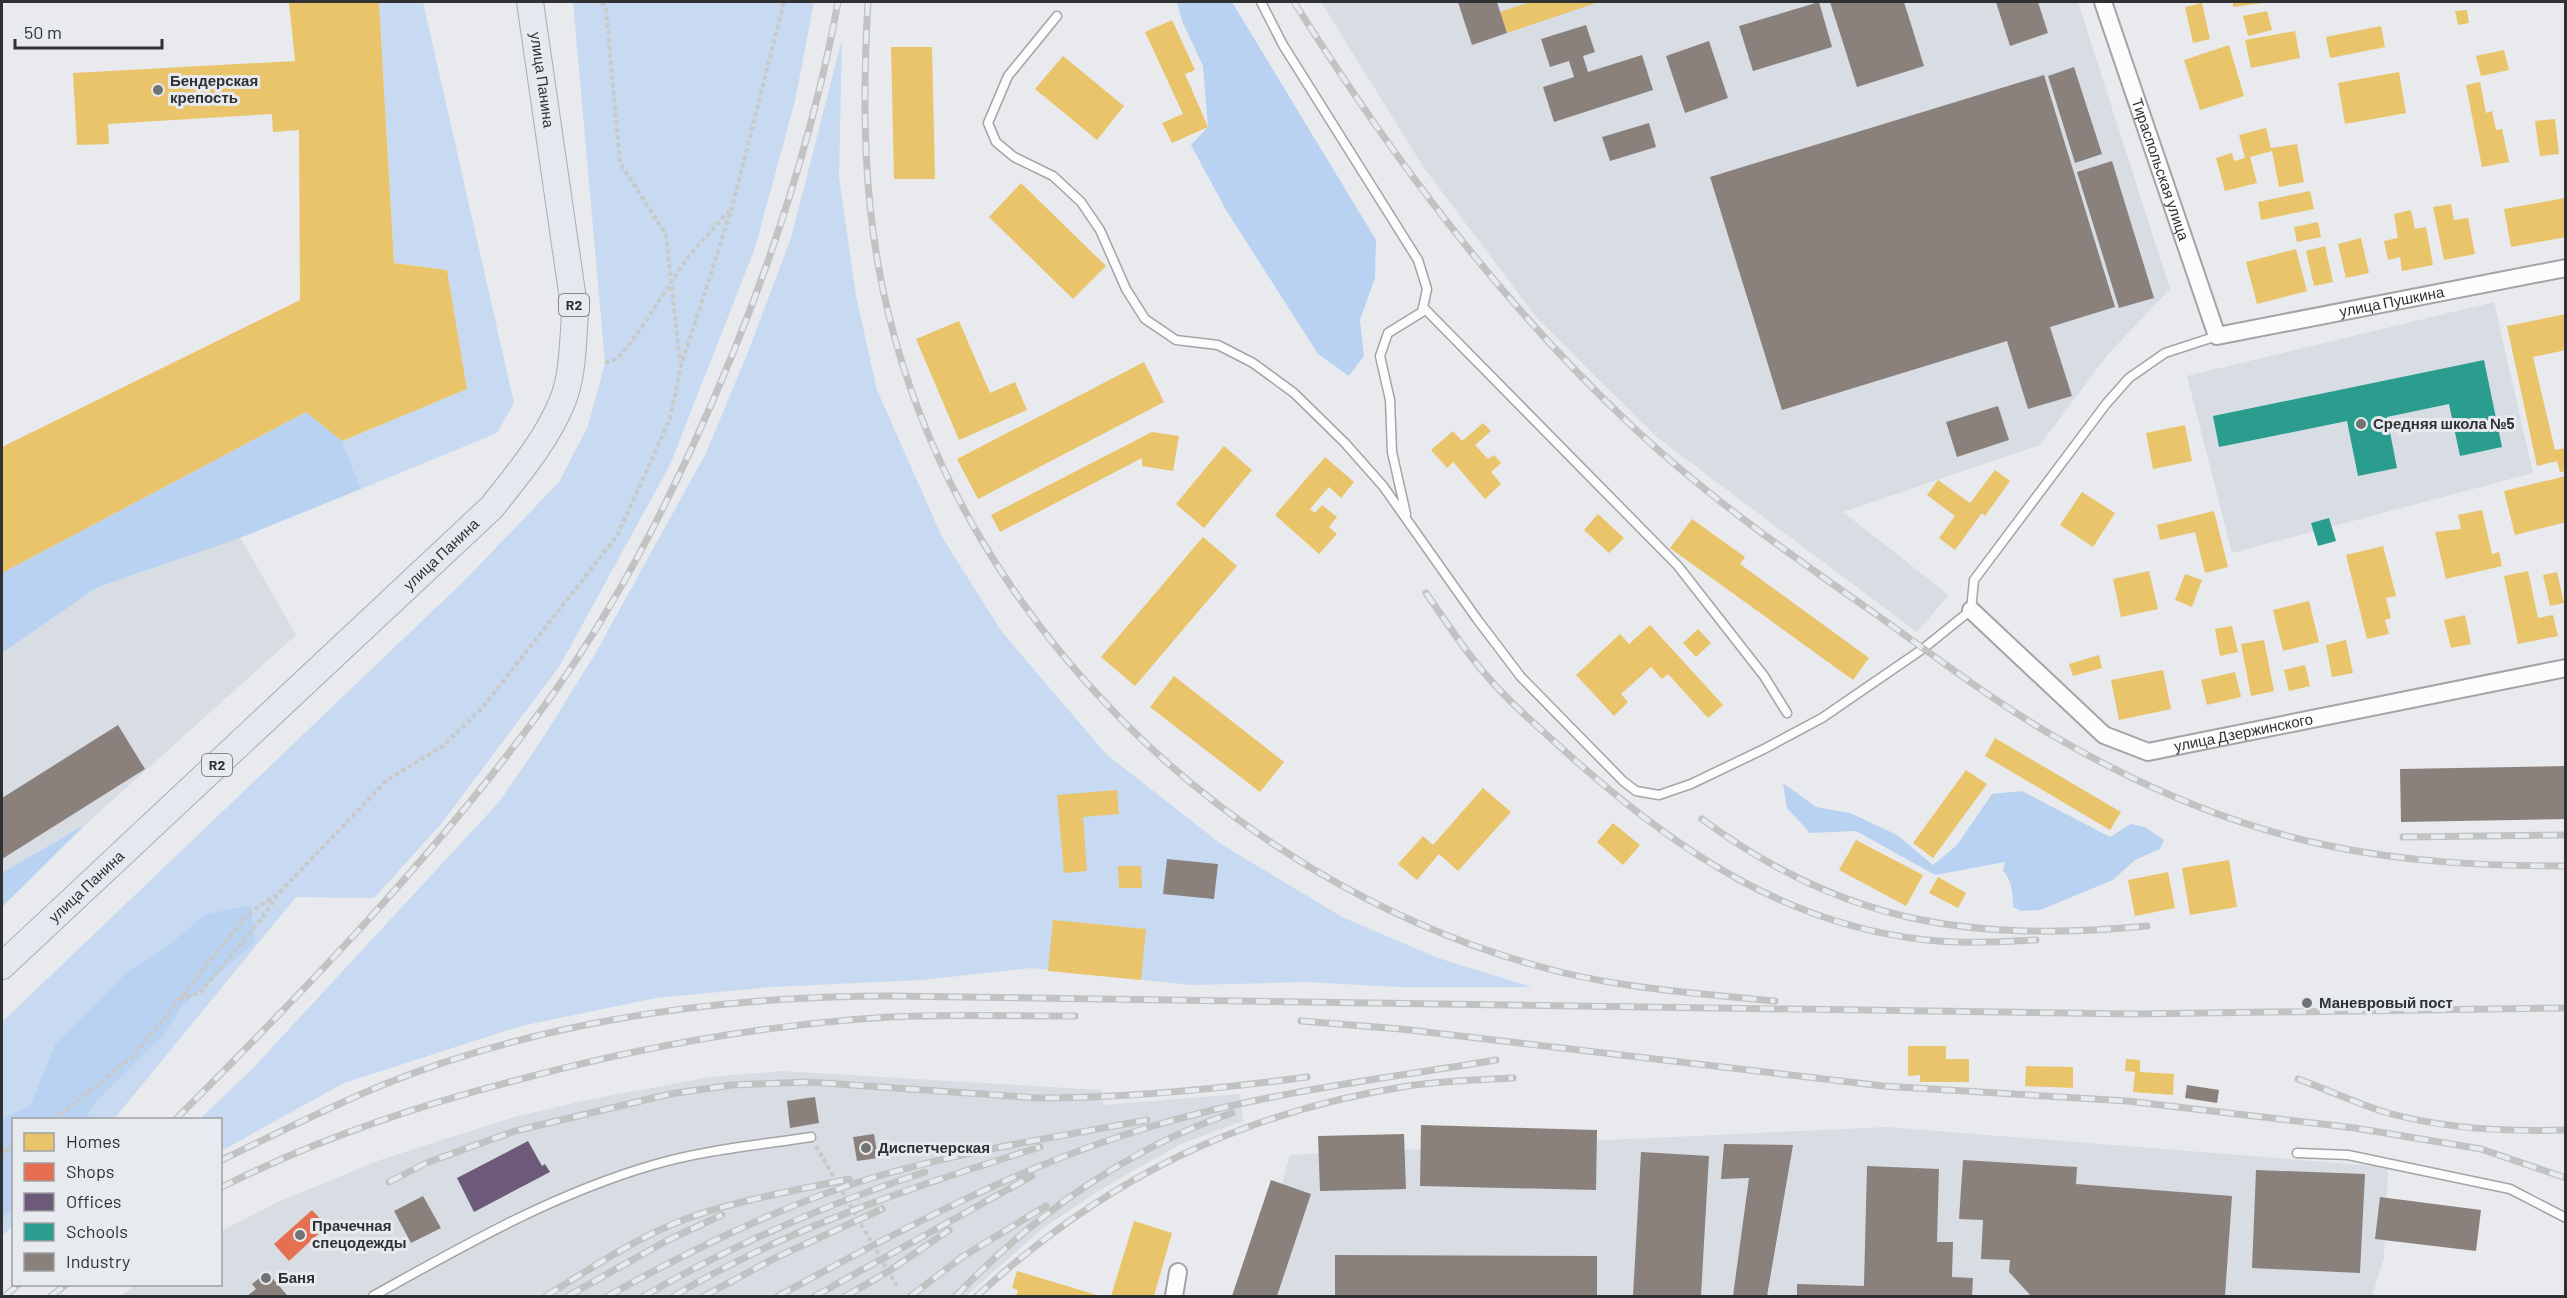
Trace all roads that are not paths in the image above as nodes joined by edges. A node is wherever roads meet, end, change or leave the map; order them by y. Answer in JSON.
{"nodes":[{"id":1,"x":530,"y":2,"type":"edge"},
{"id":2,"x":1261,"y":2,"type":"edge"},
{"id":3,"x":2103,"y":2,"type":"edge"},
{"id":4,"x":1057,"y":16,"type":"dead end"},
{"id":5,"x":2565,"y":268,"type":"edge"},
{"id":6,"x":1423,"y":307,"type":"junction"},
{"id":7,"x":2217,"y":336,"type":"junction"},
{"id":8,"x":1407,"y":519,"type":"junction"},
{"id":9,"x":1971,"y":610,"type":"junction"},
{"id":10,"x":2565,"y":668,"type":"edge"},
{"id":11,"x":1787,"y":713,"type":"dead end"},
{"id":12,"x":2,"y":966,"type":"edge"},
{"id":13,"x":810,"y":1137,"type":"road end"},
{"id":14,"x":2297,"y":1153,"type":"dead end"},
{"id":15,"x":2565,"y":1218,"type":"edge"},
{"id":16,"x":1178,"y":1272,"type":"dead end"},
{"id":17,"x":373,"y":1296,"type":"edge"},
{"id":18,"x":1174,"y":1296,"type":"edge"}],
"edges":[{"from":1,"to":12,"type":"main road","name":"улица Панина","number":"R2"},
{"from":2,"to":6,"type":"lane"},
{"from":3,"to":7,"type":"street","name":"Тираспольская улица"},
{"from":4,"to":8,"type":"lane"},
{"from":5,"to":7,"type":"street","name":"улица Пушкина"},
{"from":6,"to":8,"type":"lane"},
{"from":6,"to":11,"type":"lane"},
{"from":7,"to":9,"type":"lane"},
{"from":8,"to":9,"type":"lane"},
{"from":9,"to":10,"type":"street","name":"улица Дзержинского"},
{"from":13,"to":17,"type":"lane"},
{"from":14,"to":15,"type":"lane"},
{"from":16,"to":18,"type":"street"}]}
